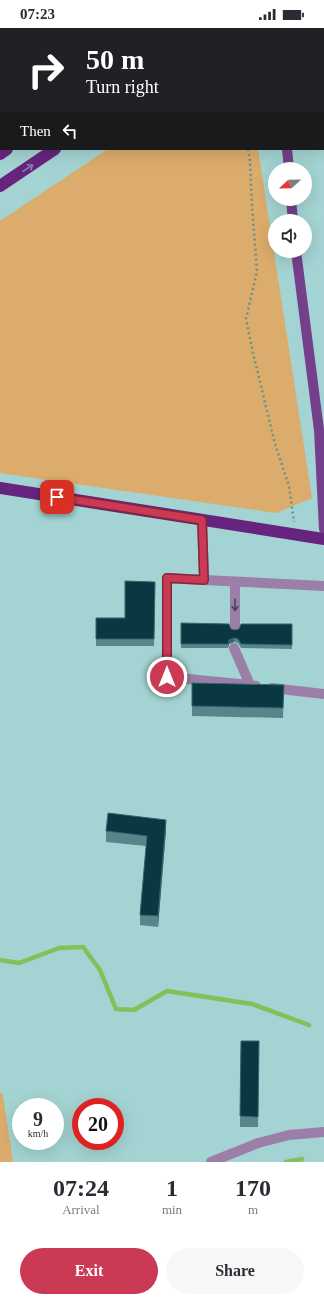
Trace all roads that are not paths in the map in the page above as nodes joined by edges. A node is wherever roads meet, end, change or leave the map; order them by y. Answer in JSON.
{"nodes":[{"id":1,"x":54,"y":150,"type":"edge"},
{"id":2,"x":287,"y":150,"type":"edge"},
{"id":3,"x":288,"y":162,"type":"edge"},
{"id":4,"x":0,"y":186,"type":"edge"},
{"id":5,"x":297,"y":258,"type":"edge"},
{"id":6,"x":0,"y":488,"type":"edge"},
{"id":7,"x":202,"y":520,"type":"junction"},
{"id":8,"x":324,"y":529,"type":"edge"},
{"id":9,"x":324,"y":539,"type":"edge"},
{"id":10,"x":204,"y":580,"type":"junction"},
{"id":11,"x":235,"y":582,"type":"junction"},
{"id":12,"x":324,"y":586,"type":"edge"},
{"id":13,"x":234,"y":627,"type":"dead end"},
{"id":14,"x":234,"y":648,"type":"dead end"},
{"id":15,"x":250,"y":686,"type":"junction"},
{"id":16,"x":324,"y":694,"type":"edge"},
{"id":17,"x":324,"y":1132,"type":"edge"},
{"id":18,"x":211,"y":1162,"type":"edge"}],
"edges":[{"from":4,"to":1,"type":"highway","one_way":true},
{"from":2,"to":3,"type":"main road"},
{"from":5,"to":8,"type":"main road"},
{"from":6,"to":7,"type":"highway"},
{"from":7,"to":9,"type":"highway"},
{"from":7,"to":10,"type":"lane"},
{"from":10,"to":11,"type":"lane"},
{"from":10,"to":15,"type":"lane"},
{"from":11,"to":12,"type":"lane"},
{"from":11,"to":13,"type":"lane","one_way":true},
{"from":14,"to":15,"type":"lane"},
{"from":15,"to":16,"type":"lane"},
{"from":17,"to":18,"type":"lane"}]}
